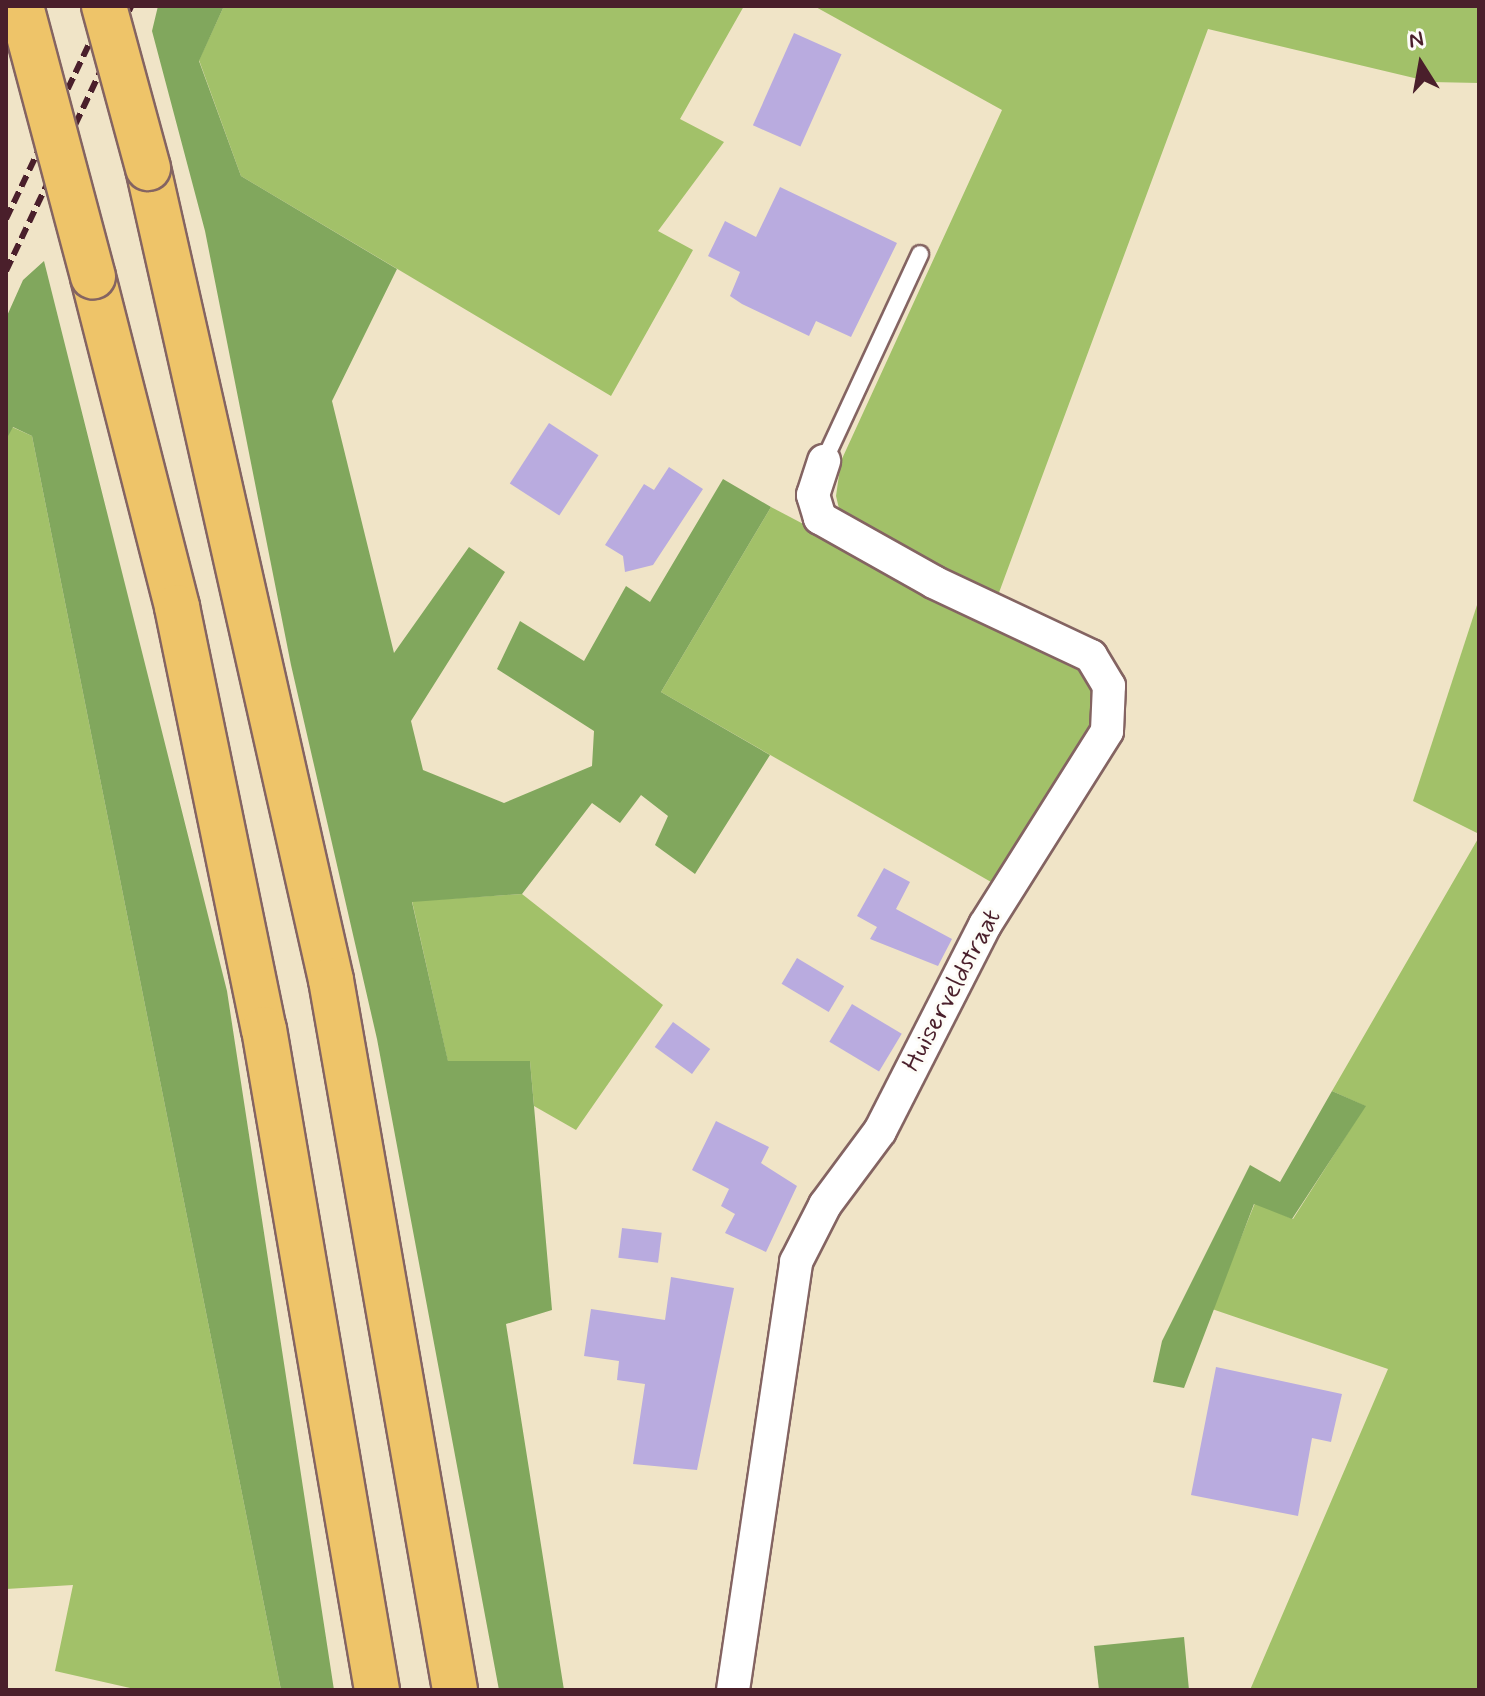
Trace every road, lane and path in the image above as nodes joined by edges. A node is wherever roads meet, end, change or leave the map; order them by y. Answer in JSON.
{"nodes":[{"id":1,"x":21,"y":6,"type":"edge"},
{"id":2,"x":104,"y":6,"type":"edge"},
{"id":3,"x":920,"y":254,"type":"dead end"},
{"id":4,"x":824,"y":461,"type":"joint"},
{"id":5,"x":377,"y":1690,"type":"edge"},
{"id":6,"x":455,"y":1690,"type":"edge"},
{"id":7,"x":733,"y":1690,"type":"edge"}],
"edges":[{"from":1,"to":5,"type":"highway","bridge":true},
{"from":2,"to":6,"type":"highway","bridge":true},
{"from":3,"to":4,"type":"lane"},
{"from":4,"to":7,"type":"street","name":"Huiserveldstraat"}]}
